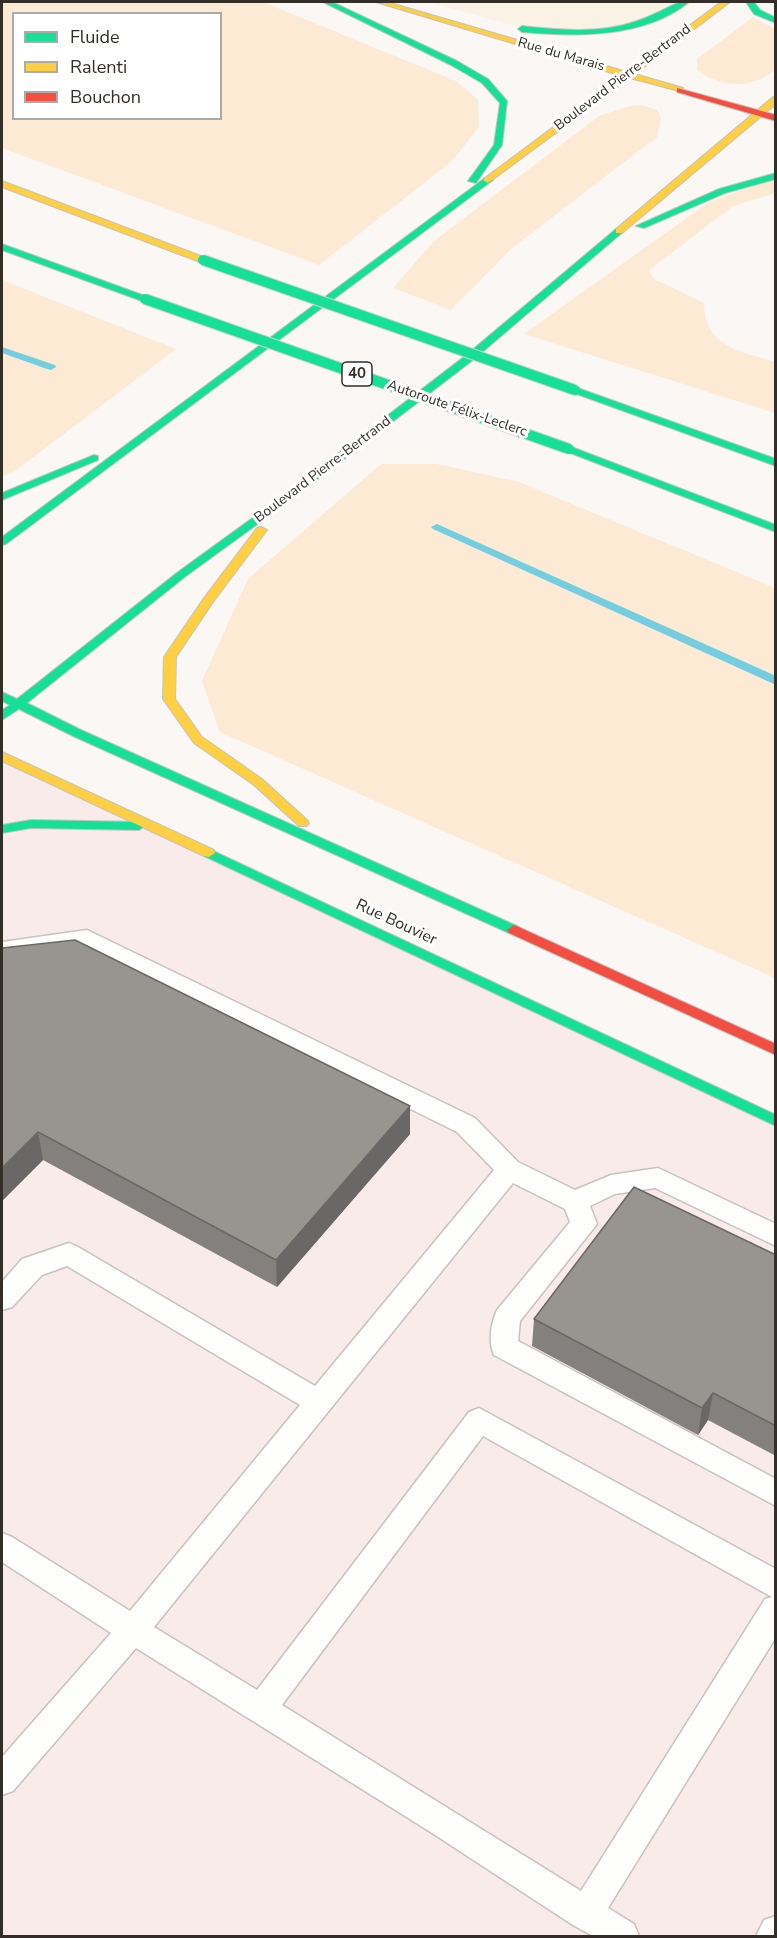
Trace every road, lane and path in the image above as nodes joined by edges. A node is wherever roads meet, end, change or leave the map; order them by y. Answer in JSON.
{"nodes":[{"id":1,"x":327,"y":2,"type":"edge"},
{"id":2,"x":380,"y":2,"type":"edge"},
{"id":3,"x":685,"y":2,"type":"edge"},
{"id":4,"x":726,"y":2,"type":"edge"},
{"id":5,"x":750,"y":2,"type":"edge"},
{"id":6,"x":447,"y":21,"type":"junction"},
{"id":7,"x":776,"y":21,"type":"edge"},
{"id":8,"x":628,"y":75,"type":"junction"},
{"id":9,"x":776,"y":99,"type":"edge"},
{"id":10,"x":759,"y":113,"type":"junction"},
{"id":11,"x":776,"y":118,"type":"edge"},
{"id":12,"x":776,"y":176,"type":"edge"},
{"id":13,"x":2,"y":184,"type":"edge"},
{"id":14,"x":458,"y":202,"type":"junction"},
{"id":15,"x":609,"y":240,"type":"junction"},
{"id":16,"x":2,"y":247,"type":"edge"},
{"id":17,"x":605,"y":400,"type":"junction"},
{"id":18,"x":710,"y":424,"type":"dead end"},
{"id":19,"x":142,"y":437,"type":"junction"},
{"id":20,"x":776,"y":463,"type":"edge"},
{"id":21,"x":2,"y":497,"type":"edge"},
{"id":22,"x":284,"y":500,"type":"junction"},
{"id":23,"x":776,"y":529,"type":"edge"},
{"id":24,"x":2,"y":543,"type":"edge"},
{"id":25,"x":2,"y":696,"type":"edge"},
{"id":26,"x":17,"y":705,"type":"junction"},
{"id":27,"x":2,"y":716,"type":"edge"},
{"id":28,"x":2,"y":756,"type":"edge"},
{"id":29,"x":153,"y":826,"type":"junction"},
{"id":30,"x":2,"y":829,"type":"edge"},
{"id":31,"x":327,"y":844,"type":"junction"},
{"id":32,"x":2,"y":950,"type":"edge"},
{"id":33,"x":776,"y":1050,"type":"edge"},
{"id":34,"x":776,"y":1121,"type":"edge"},
{"id":35,"x":508,"y":1169,"type":"junction"},
{"id":36,"x":575,"y":1202,"type":"junction"},
{"id":37,"x":776,"y":1236,"type":"edge"},
{"id":38,"x":2,"y":1299,"type":"edge"},
{"id":39,"x":319,"y":1402,"type":"junction"},
{"id":40,"x":776,"y":1494,"type":"edge"},
{"id":41,"x":2,"y":1546,"type":"edge"},
{"id":42,"x":776,"y":1585,"type":"edge"},
{"id":43,"x":776,"y":1609,"type":"edge"},
{"id":44,"x":133,"y":1630,"type":"junction"},
{"id":45,"x":261,"y":1709,"type":"junction"},
{"id":46,"x":2,"y":1780,"type":"edge"},
{"id":47,"x":585,"y":1914,"type":"junction"},
{"id":48,"x":776,"y":1932,"type":"edge"},
{"id":49,"x":622,"y":1936,"type":"edge"},
{"id":50,"x":773,"y":1936,"type":"edge"}],
"edges":[{"from":1,"to":14,"type":"main road"},
{"from":2,"to":6,"type":"main road","name":"Rue du Marais"},
{"from":3,"to":6,"type":"main road"},
{"from":4,"to":8,"type":"main road","name":"Boulevard Pierre-Bertrand"},
{"from":5,"to":7,"type":"main road"},
{"from":6,"to":8,"type":"main road","name":"Rue du Marais"},
{"from":8,"to":10,"type":"main road","name":"Rue du Marais"},
{"from":8,"to":14,"type":"main road","name":"Boulevard Pierre-Bertrand"},
{"from":9,"to":10,"type":"main road","name":"Boulevard Pierre-Bertrand"},
{"from":10,"to":11,"type":"main road","name":"Rue du Marais"},
{"from":10,"to":15,"type":"main road","name":"Boulevard Pierre-Bertrand"},
{"from":12,"to":15,"type":"main road"},
{"from":13,"to":17,"type":"main road","bridge":true},
{"from":14,"to":19,"type":"main road","name":"Boulevard Pierre-Bertrand"},
{"from":15,"to":22,"type":"main road","name":"Boulevard Pierre-Bertrand"},
{"from":16,"to":23,"type":"main road","name":"Autoroute Félix-Leclerc","number":"40","bridge":true},
{"from":17,"to":18,"type":"main road"},
{"from":17,"to":20,"type":"main road"},
{"from":19,"to":21,"type":"main road"},
{"from":19,"to":24,"type":"main road","name":"Boulevard Pierre-Bertrand"},
{"from":22,"to":26,"type":"main road","name":"Boulevard Pierre-Bertrand"},
{"from":22,"to":31,"type":"main road"},
{"from":25,"to":26,"type":"main road"},
{"from":26,"to":27,"type":"main road","name":"Boulevard Pierre-Bertrand"},
{"from":26,"to":31,"type":"main road"},
{"from":28,"to":29,"type":"main road","name":"Rue Bouvier"},
{"from":29,"to":30,"type":"main road"},
{"from":29,"to":34,"type":"main road","name":"Rue Bouvier"},
{"from":31,"to":33,"type":"main road"},
{"from":32,"to":35,"type":"lane"},
{"from":35,"to":36,"type":"lane"},
{"from":35,"to":39,"type":"lane"},
{"from":36,"to":37,"type":"lane"},
{"from":36,"to":40,"type":"lane"},
{"from":38,"to":39,"type":"lane"},
{"from":39,"to":44,"type":"lane"},
{"from":41,"to":44,"type":"lane"},
{"from":42,"to":45,"type":"lane"},
{"from":43,"to":47,"type":"lane"},
{"from":44,"to":45,"type":"lane"},
{"from":44,"to":46,"type":"lane"},
{"from":45,"to":47,"type":"lane"},
{"from":47,"to":49,"type":"lane"},
{"from":48,"to":50,"type":"lane"}]}
